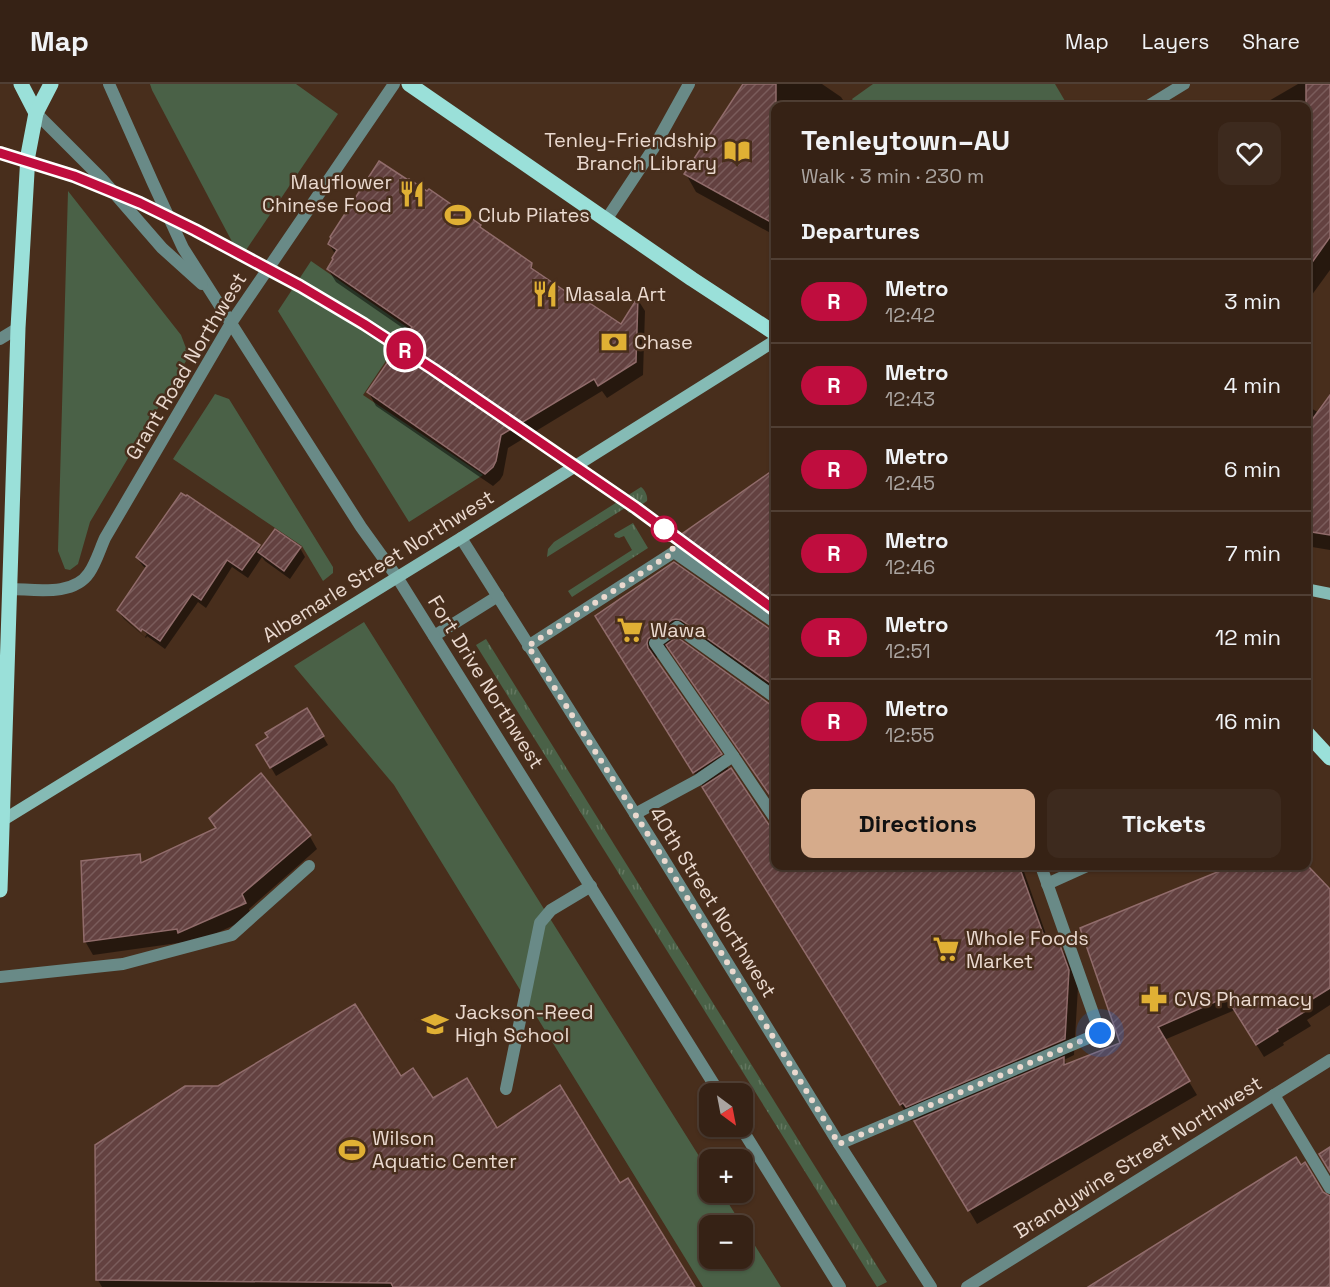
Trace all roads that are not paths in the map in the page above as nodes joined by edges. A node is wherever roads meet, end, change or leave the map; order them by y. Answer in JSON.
{"nodes":[{"id":1,"x":21,"y":84,"type":"edge"},
{"id":2,"x":51,"y":84,"type":"edge"},
{"id":3,"x":110,"y":84,"type":"edge"},
{"id":4,"x":394,"y":84,"type":"edge"},
{"id":5,"x":409,"y":84,"type":"edge"},
{"id":6,"x":689,"y":84,"type":"edge"},
{"id":7,"x":1184,"y":84,"type":"edge"},
{"id":8,"x":1155,"y":102,"type":"edge"},
{"id":9,"x":36,"y":113,"type":"junction"},
{"id":10,"x":606,"y":220,"type":"junction"},
{"id":11,"x":213,"y":295,"type":"junction"},
{"id":12,"x":231,"y":323,"type":"junction"},
{"id":13,"x":18,"y":328,"type":"junction"},
{"id":14,"x":771,"y":331,"type":"edge"},
{"id":15,"x":0,"y":339,"type":"edge"},
{"id":16,"x":771,"y":343,"type":"edge"},
{"id":17,"x":461,"y":538,"type":"junction"},
{"id":18,"x":397,"y":577,"type":"junction"},
{"id":19,"x":9,"y":589,"type":"junction"},
{"id":20,"x":1311,"y":590,"type":"edge"},
{"id":21,"x":1330,"y":594,"type":"edge"},
{"id":22,"x":498,"y":596,"type":"junction"},
{"id":23,"x":771,"y":620,"type":"edge"},
{"id":24,"x":434,"y":636,"type":"junction"},
{"id":25,"x":528,"y":646,"type":"junction"},
{"id":26,"x":771,"y":694,"type":"edge"},
{"id":27,"x":1311,"y":739,"type":"edge"},
{"id":28,"x":733,"y":756,"type":"junction"},
{"id":29,"x":1330,"y":758,"type":"edge"},
{"id":30,"x":771,"y":813,"type":"edge"},
{"id":31,"x":635,"y":814,"type":"junction"},
{"id":32,"x":1,"y":821,"type":"edge"},
{"id":33,"x":309,"y":866,"type":"dead end"},
{"id":34,"x":1042,"y":870,"type":"edge"},
{"id":35,"x":1078,"y":870,"type":"edge"},
{"id":36,"x":1047,"y":884,"type":"junction"},
{"id":37,"x":591,"y":886,"type":"junction"},
{"id":38,"x":0,"y":890,"type":"edge"},
{"id":39,"x":0,"y":977,"type":"edge"},
{"id":40,"x":1330,"y":1060,"type":"edge"},
{"id":41,"x":713,"y":1083,"type":"edge"},
{"id":42,"x":506,"y":1089,"type":"dead end"},
{"id":43,"x":1274,"y":1095,"type":"junction"},
{"id":44,"x":747,"y":1137,"type":"edge"},
{"id":45,"x":839,"y":1144,"type":"junction"},
{"id":46,"x":1330,"y":1188,"type":"edge"},
{"id":47,"x":840,"y":1287,"type":"edge"},
{"id":48,"x":931,"y":1287,"type":"edge"},
{"id":49,"x":967,"y":1287,"type":"edge"}],
"edges":[{"from":1,"to":9,"type":"main road"},
{"from":2,"to":9,"type":"main road"},
{"from":3,"to":11,"type":"street","name":"Fort Drive Northwest"},
{"from":4,"to":12,"type":"street","name":"Grant Road Northwest"},
{"from":5,"to":10,"type":"main road"},
{"from":6,"to":10,"type":"street"},
{"from":7,"to":8,"type":"street"},
{"from":9,"to":11,"type":"street","name":"Fort Drive Northwest"},
{"from":9,"to":13,"type":"main road"},
{"from":10,"to":14,"type":"main road"},
{"from":11,"to":12,"type":"street","name":"Fort Drive Northwest"},
{"from":12,"to":18,"type":"street","name":"Fort Drive Northwest"},
{"from":12,"to":19,"type":"street","name":"Grant Road Northwest"},
{"from":13,"to":15,"type":"street"},
{"from":13,"to":19,"type":"main road"},
{"from":16,"to":17,"type":"street","name":"Albemarle Street Northwest"},
{"from":17,"to":18,"type":"street","name":"Albemarle Street Northwest"},
{"from":17,"to":22,"type":"street","name":"40th Street Northwest"},
{"from":18,"to":24,"type":"street","name":"Fort Drive Northwest"},
{"from":18,"to":32,"type":"street","name":"Albemarle Street Northwest"},
{"from":19,"to":32,"type":"main road"},
{"from":20,"to":21,"type":"street"},
{"from":22,"to":24,"type":"street"},
{"from":22,"to":25,"type":"street","name":"40th Street Northwest"},
{"from":23,"to":25,"type":"street"},
{"from":24,"to":37,"type":"street","name":"Fort Drive Northwest"},
{"from":25,"to":31,"type":"street","name":"40th Street Northwest"},
{"from":26,"to":28,"type":"street"},
{"from":27,"to":29,"type":"main road"},
{"from":28,"to":30,"type":"street"},
{"from":28,"to":31,"type":"street"},
{"from":31,"to":45,"type":"street","name":"40th Street Northwest"},
{"from":32,"to":38,"type":"main road"},
{"from":33,"to":39,"type":"street"},
{"from":34,"to":36,"type":"street"},
{"from":35,"to":36,"type":"street"},
{"from":36,"to":45,"type":"street"},
{"from":37,"to":41,"type":"street","name":"Fort Drive Northwest"},
{"from":37,"to":42,"type":"street"},
{"from":40,"to":43,"type":"street","name":"Brandywine Street Northwest"},
{"from":43,"to":46,"type":"street"},
{"from":43,"to":49,"type":"street","name":"Brandywine Street Northwest"},
{"from":44,"to":47,"type":"street"},
{"from":45,"to":48,"type":"street","name":"40th Street Northwest"}]}
